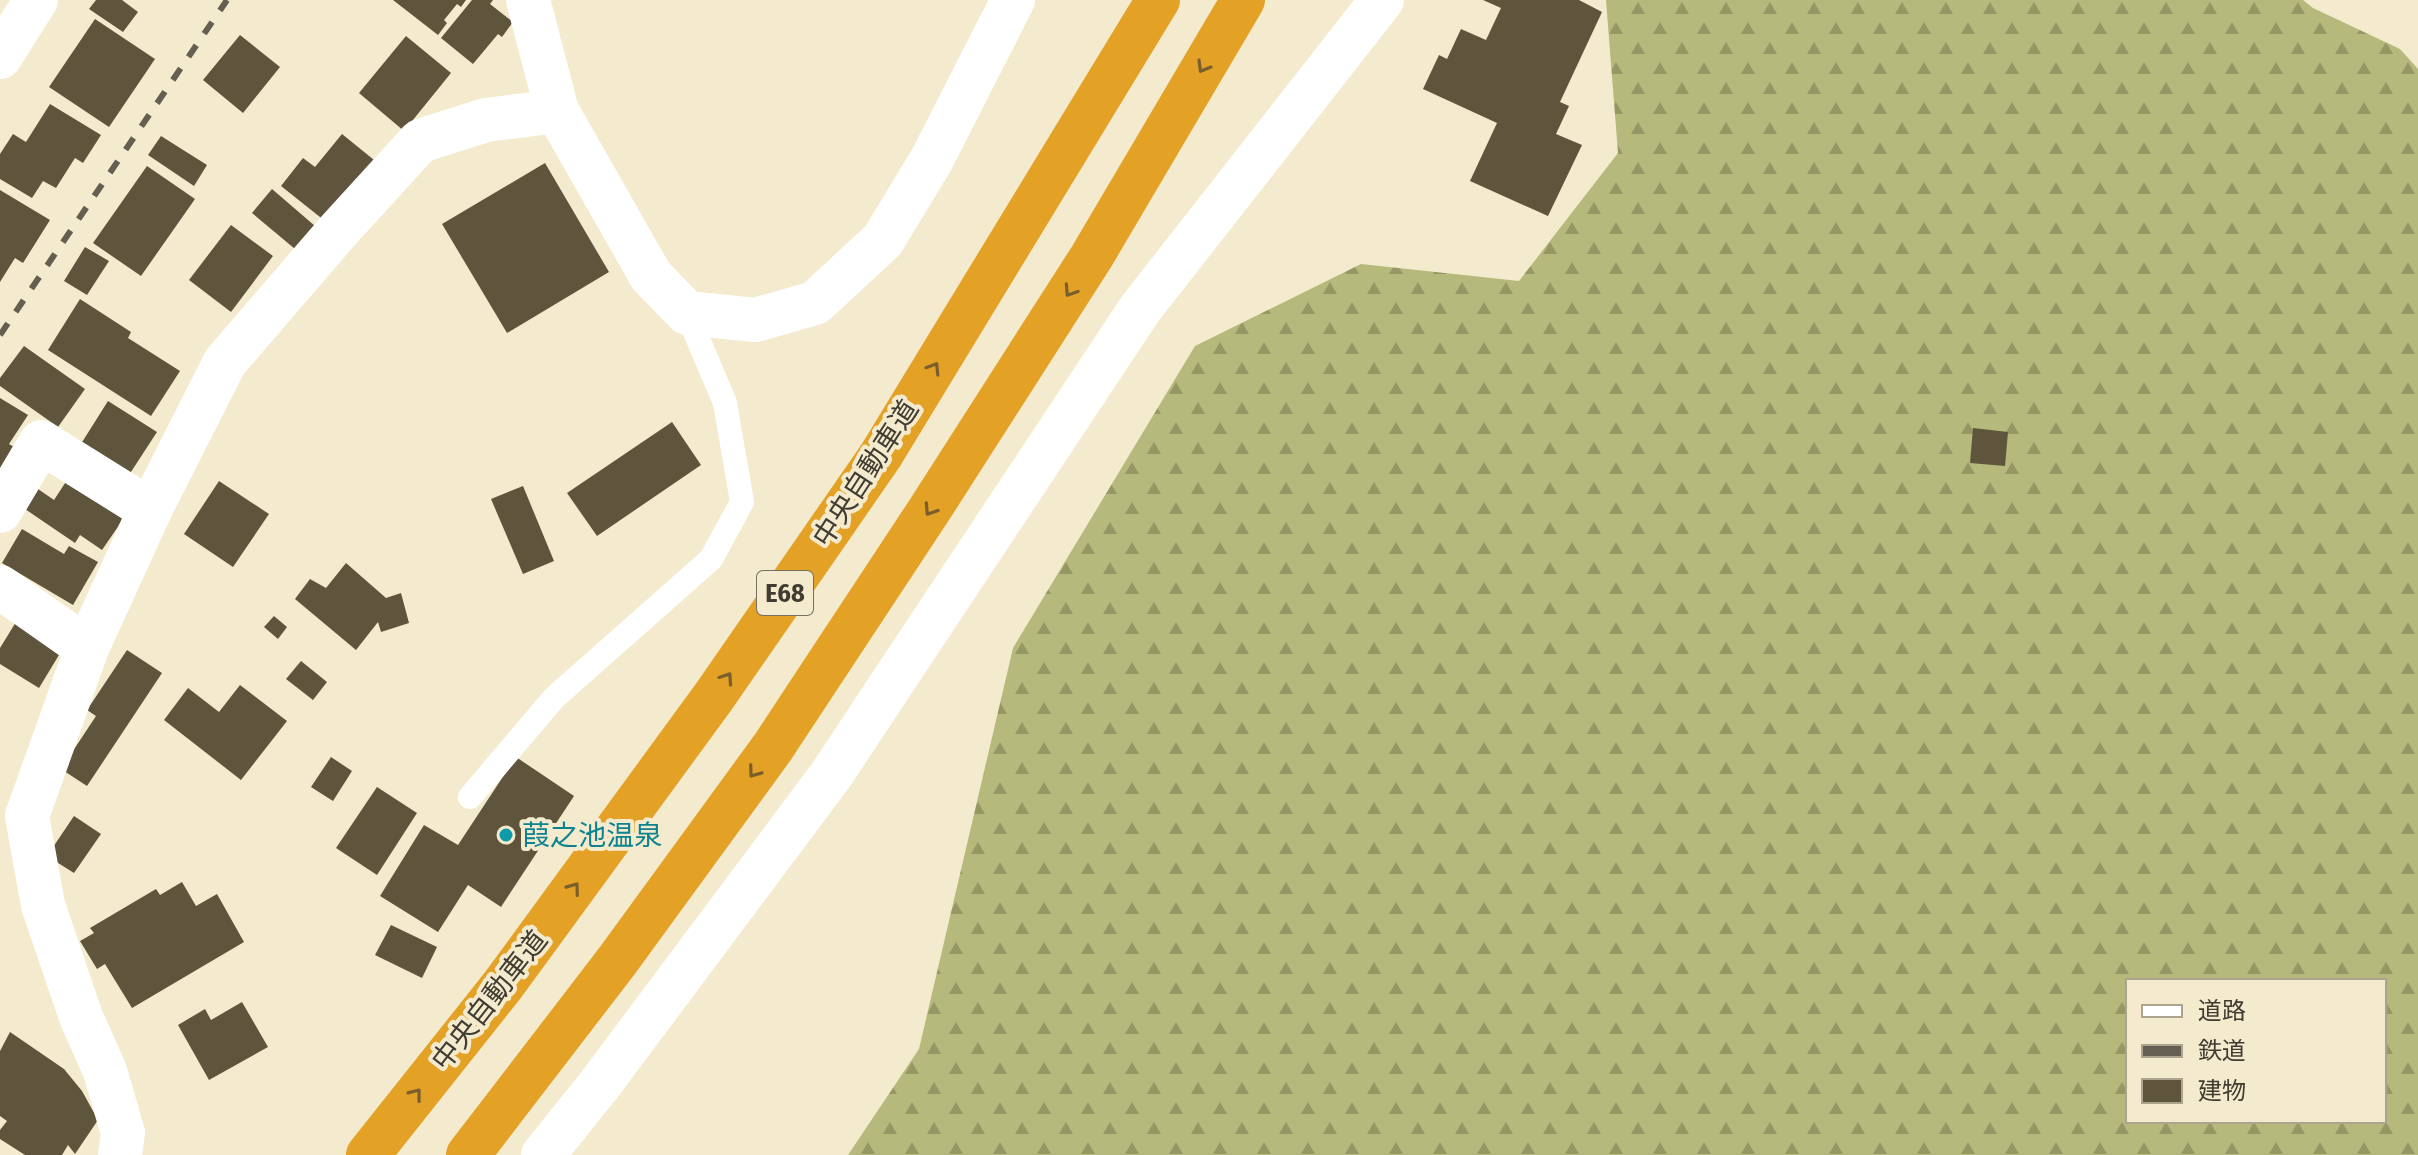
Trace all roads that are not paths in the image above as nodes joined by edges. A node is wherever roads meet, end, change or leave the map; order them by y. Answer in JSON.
{"nodes":[{"id":1,"x":36,"y":0,"type":"edge"},
{"id":2,"x":528,"y":0,"type":"edge"},
{"id":3,"x":1013,"y":0,"type":"edge"},
{"id":4,"x":1158,"y":0,"type":"edge"},
{"id":5,"x":1243,"y":0,"type":"edge"},
{"id":6,"x":1382,"y":0,"type":"edge"},
{"id":7,"x":0,"y":57,"type":"edge"},
{"id":8,"x":557,"y":111,"type":"junction"},
{"id":9,"x":687,"y":313,"type":"junction"},
{"id":10,"x":150,"y":510,"type":"junction"},
{"id":11,"x":0,"y":511,"type":"edge"},
{"id":12,"x":0,"y":587,"type":"edge"},
{"id":13,"x":87,"y":648,"type":"junction"},
{"id":14,"x":470,"y":797,"type":"dead end"},
{"id":15,"x":120,"y":1155,"type":"edge"},
{"id":16,"x":368,"y":1155,"type":"edge"},
{"id":17,"x":468,"y":1155,"type":"edge"},
{"id":18,"x":543,"y":1155,"type":"edge"}],
"edges":[{"from":1,"to":7,"type":"street"},
{"from":2,"to":8,"type":"street"},
{"from":3,"to":9,"type":"street"},
{"from":16,"to":4,"type":"highway","name":"中央自動車道","number":"E68","one_way":true},
{"from":5,"to":17,"type":"highway","number":"E68","one_way":true},
{"from":6,"to":18,"type":"street"},
{"from":8,"to":9,"type":"street"},
{"from":8,"to":10,"type":"street"},
{"from":9,"to":14,"type":"lane"},
{"from":10,"to":11,"type":"street"},
{"from":10,"to":13,"type":"street"},
{"from":12,"to":13,"type":"street"},
{"from":13,"to":15,"type":"street"}]}
